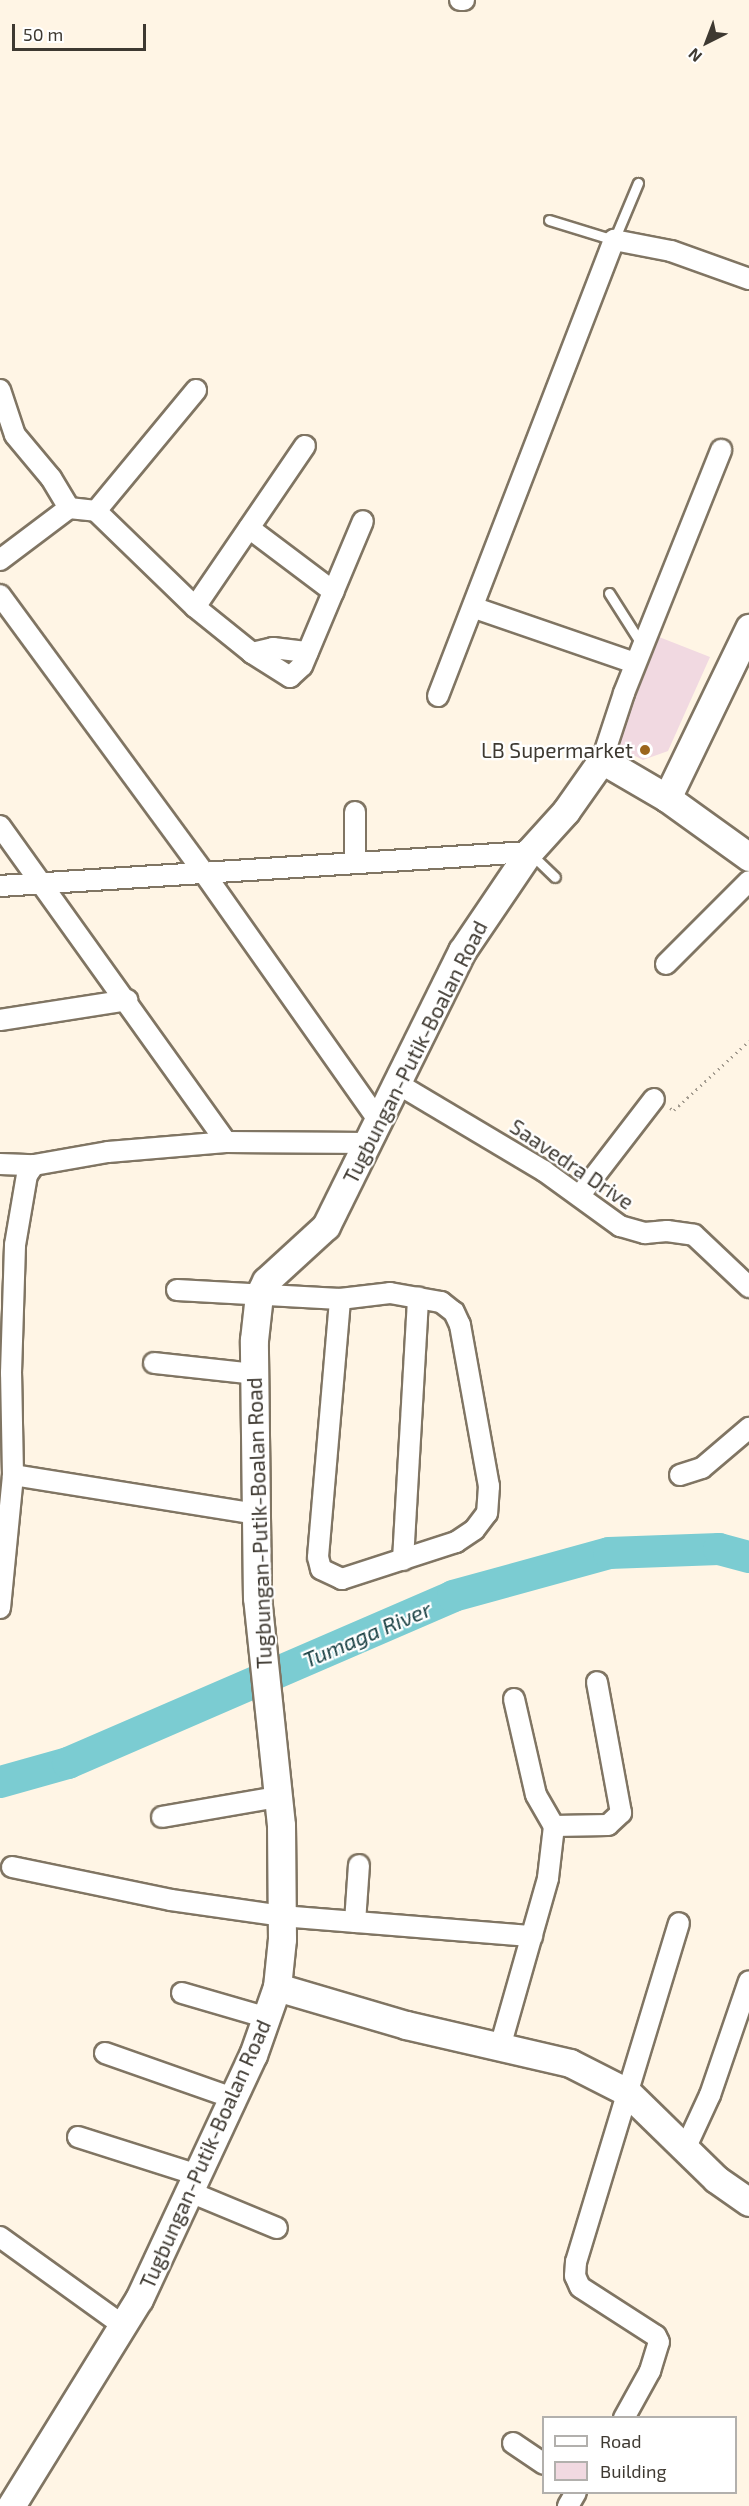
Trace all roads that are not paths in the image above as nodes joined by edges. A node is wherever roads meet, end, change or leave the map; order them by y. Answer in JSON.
{"nodes":[{"id":1,"x":638,"y":183,"type":"dead end"},
{"id":2,"x":549,"y":220,"type":"dead end"},
{"id":3,"x":614,"y":240,"type":"junction"},
{"id":4,"x":749,"y":279,"type":"edge"},
{"id":5,"x":0,"y":390,"type":"edge"},
{"id":6,"x":196,"y":390,"type":"dead end"},
{"id":7,"x":305,"y":446,"type":"dead end"},
{"id":8,"x":721,"y":450,"type":"dead end"},
{"id":9,"x":69,"y":508,"type":"junction"},
{"id":10,"x":96,"y":511,"type":"junction"},
{"id":11,"x":363,"y":521,"type":"dead end"},
{"id":12,"x":249,"y":528,"type":"junction"},
{"id":13,"x":0,"y":560,"type":"edge"},
{"id":14,"x":334,"y":592,"type":"junction"},
{"id":15,"x":609,"y":593,"type":"dead end"},
{"id":16,"x":0,"y":595,"type":"edge"},
{"id":17,"x":195,"y":608,"type":"junction"},
{"id":18,"x":475,"y":608,"type":"junction"},
{"id":19,"x":749,"y":628,"type":"edge"},
{"id":20,"x":308,"y":652,"type":"junction"},
{"id":21,"x":252,"y":653,"type":"junction"},
{"id":22,"x":639,"y":655,"type":"junction"},
{"id":23,"x":438,"y":696,"type":"dead end"},
{"id":24,"x":603,"y":760,"type":"junction"},
{"id":25,"x":667,"y":798,"type":"junction"},
{"id":26,"x":355,"y":812,"type":"dead end"},
{"id":27,"x":0,"y":826,"type":"edge"},
{"id":28,"x":529,"y":852,"type":"junction"},
{"id":29,"x":749,"y":857,"type":"edge"},
{"id":30,"x":356,"y":864,"type":"junction"},
{"id":31,"x":204,"y":873,"type":"junction"},
{"id":32,"x":555,"y":877,"type":"dead end"},
{"id":33,"x":749,"y":881,"type":"edge"},
{"id":34,"x":40,"y":882,"type":"junction"},
{"id":35,"x":0,"y":886,"type":"edge"},
{"id":36,"x":666,"y":964,"type":"dead end"},
{"id":37,"x":127,"y":1000,"type":"junction"},
{"id":38,"x":0,"y":1020,"type":"edge"},
{"id":39,"x":398,"y":1084,"type":"junction"},
{"id":40,"x":654,"y":1099,"type":"road end"},
{"id":41,"x":374,"y":1132,"type":"junction"},
{"id":42,"x":226,"y":1142,"type":"junction"},
{"id":43,"x":0,"y":1164,"type":"edge"},
{"id":44,"x":34,"y":1166,"type":"junction"},
{"id":45,"x":580,"y":1195,"type":"junction"},
{"id":46,"x":8,"y":1245,"type":"edge"},
{"id":47,"x":749,"y":1287,"type":"edge"},
{"id":48,"x":177,"y":1290,"type":"dead end"},
{"id":49,"x":259,"y":1295,"type":"junction"},
{"id":50,"x":418,"y":1297,"type":"junction"},
{"id":51,"x":340,"y":1299,"type":"junction"},
{"id":52,"x":7,"y":1302,"type":"edge"},
{"id":53,"x":154,"y":1363,"type":"dead end"},
{"id":54,"x":5,"y":1373,"type":"edge"},
{"id":55,"x":255,"y":1374,"type":"junction"},
{"id":56,"x":749,"y":1428,"type":"edge"},
{"id":57,"x":13,"y":1475,"type":"junction"},
{"id":58,"x":680,"y":1475,"type":"dead end"},
{"id":59,"x":257,"y":1515,"type":"junction"},
{"id":60,"x":403,"y":1560,"type":"junction"},
{"id":61,"x":0,"y":1608,"type":"edge"},
{"id":62,"x":597,"y":1682,"type":"dead end"},
{"id":63,"x":514,"y":1699,"type":"dead end"},
{"id":64,"x":278,"y":1797,"type":"junction"},
{"id":65,"x":162,"y":1817,"type":"dead end"},
{"id":66,"x":554,"y":1826,"type":"junction"},
{"id":67,"x":359,"y":1865,"type":"dead end"},
{"id":68,"x":12,"y":1867,"type":"dead end"},
{"id":69,"x":282,"y":1916,"type":"junction"},
{"id":70,"x":355,"y":1922,"type":"junction"},
{"id":71,"x":679,"y":1923,"type":"dead end"},
{"id":72,"x":532,"y":1936,"type":"junction"},
{"id":73,"x":749,"y":1981,"type":"edge"},
{"id":74,"x":277,"y":1987,"type":"junction"},
{"id":75,"x":182,"y":1993,"type":"dead end"},
{"id":76,"x":268,"y":2018,"type":"junction"},
{"id":77,"x":500,"y":2047,"type":"junction"},
{"id":78,"x":105,"y":2053,"type":"dead end"},
{"id":79,"x":627,"y":2092,"type":"junction"},
{"id":80,"x":233,"y":2098,"type":"junction"},
{"id":81,"x":78,"y":2137,"type":"dead end"},
{"id":82,"x":685,"y":2149,"type":"junction"},
{"id":83,"x":194,"y":2184,"type":"junction"},
{"id":84,"x":749,"y":2202,"type":"edge"},
{"id":85,"x":277,"y":2228,"type":"dead end"},
{"id":86,"x":0,"y":2237,"type":"edge"},
{"id":87,"x":124,"y":2326,"type":"junction"},
{"id":88,"x":625,"y":2416,"type":"edge"},
{"id":89,"x":513,"y":2443,"type":"dead end"},
{"id":90,"x":542,"y":2463,"type":"edge"},
{"id":91,"x":11,"y":2506,"type":"edge"}],
"edges":[{"from":1,"to":3,"type":"lane"},
{"from":2,"to":3,"type":"lane"},
{"from":3,"to":4,"type":"street"},
{"from":3,"to":18,"type":"street"},
{"from":5,"to":9,"type":"street"},
{"from":6,"to":10,"type":"street"},
{"from":7,"to":12,"type":"street"},
{"from":8,"to":22,"type":"street"},
{"from":9,"to":10,"type":"street"},
{"from":9,"to":13,"type":"street"},
{"from":10,"to":17,"type":"street"},
{"from":11,"to":14,"type":"street"},
{"from":12,"to":14,"type":"street"},
{"from":12,"to":17,"type":"street"},
{"from":14,"to":20,"type":"street"},
{"from":15,"to":22,"type":"lane"},
{"from":16,"to":31,"type":"street"},
{"from":17,"to":21,"type":"street"},
{"from":18,"to":22,"type":"street"},
{"from":18,"to":23,"type":"street"},
{"from":19,"to":25,"type":"main road"},
{"from":20,"to":21,"type":"street"},
{"from":20,"to":21,"type":"street"},
{"from":22,"to":24,"type":"street"},
{"from":24,"to":25,"type":"main road"},
{"from":24,"to":28,"type":"main road","name":"Tugbungan-Putik-Boalan Road"},
{"from":25,"to":29,"type":"main road"},
{"from":26,"to":30,"type":"street"},
{"from":27,"to":34,"type":"street"},
{"from":28,"to":30,"type":"street"},
{"from":28,"to":32,"type":"lane"},
{"from":28,"to":39,"type":"main road","name":"Tugbungan-Putik-Boalan Road"},
{"from":30,"to":31,"type":"street"},
{"from":31,"to":34,"type":"street"},
{"from":31,"to":41,"type":"street"},
{"from":33,"to":36,"type":"street"},
{"from":34,"to":35,"type":"street"},
{"from":34,"to":37,"type":"street"},
{"from":37,"to":38,"type":"street"},
{"from":37,"to":42,"type":"street"},
{"from":39,"to":41,"type":"main road","name":"Tugbungan-Putik-Boalan Road"},
{"from":39,"to":45,"type":"street","name":"Saavedra Drive"},
{"from":40,"to":45,"type":"street"},
{"from":41,"to":42,"type":"street"},
{"from":41,"to":49,"type":"main road","name":"Tugbungan-Putik-Boalan Road"},
{"from":42,"to":44,"type":"street"},
{"from":43,"to":44,"type":"street"},
{"from":44,"to":46,"type":"street"},
{"from":45,"to":47,"type":"street","name":"Saavedra Drive"},
{"from":46,"to":52,"type":"street"},
{"from":48,"to":49,"type":"street"},
{"from":49,"to":51,"type":"street"},
{"from":49,"to":55,"type":"main road","name":"Tugbungan-Putik-Boalan Road"},
{"from":50,"to":51,"type":"street"},
{"from":50,"to":60,"type":"street"},
{"from":50,"to":60,"type":"street"},
{"from":51,"to":60,"type":"street"},
{"from":52,"to":54,"type":"street"},
{"from":53,"to":55,"type":"street"},
{"from":54,"to":57,"type":"street"},
{"from":55,"to":59,"type":"main road","name":"Tugbungan-Putik-Boalan Road"},
{"from":56,"to":58,"type":"street"},
{"from":57,"to":59,"type":"street"},
{"from":57,"to":61,"type":"street"},
{"from":59,"to":64,"type":"main road","name":"Tugbungan-Putik-Boalan Road"},
{"from":62,"to":66,"type":"street"},
{"from":63,"to":66,"type":"street"},
{"from":64,"to":65,"type":"street"},
{"from":64,"to":69,"type":"main road","name":"Tugbungan-Putik-Boalan Road"},
{"from":66,"to":72,"type":"street"},
{"from":67,"to":70,"type":"street"},
{"from":68,"to":69,"type":"street"},
{"from":69,"to":70,"type":"street"},
{"from":69,"to":74,"type":"main road","name":"Tugbungan-Putik-Boalan Road"},
{"from":70,"to":72,"type":"street"},
{"from":71,"to":79,"type":"street"},
{"from":72,"to":77,"type":"street"},
{"from":73,"to":82,"type":"street"},
{"from":74,"to":76,"type":"main road","name":"Tugbungan-Putik-Boalan Road"},
{"from":74,"to":77,"type":"main road"},
{"from":75,"to":76,"type":"street"},
{"from":76,"to":80,"type":"main road","name":"Tugbungan-Putik-Boalan Road"},
{"from":77,"to":79,"type":"main road"},
{"from":78,"to":80,"type":"street"},
{"from":79,"to":82,"type":"main road"},
{"from":79,"to":88,"type":"street"},
{"from":80,"to":83,"type":"main road","name":"Tugbungan-Putik-Boalan Road"},
{"from":81,"to":83,"type":"street"},
{"from":82,"to":84,"type":"main road"},
{"from":83,"to":85,"type":"street"},
{"from":83,"to":87,"type":"main road","name":"Tugbungan-Putik-Boalan Road"},
{"from":86,"to":87,"type":"street"},
{"from":87,"to":91,"type":"main road","name":"Tugbungan-Putik-Boalan Road"},
{"from":89,"to":90,"type":"street"}]}
